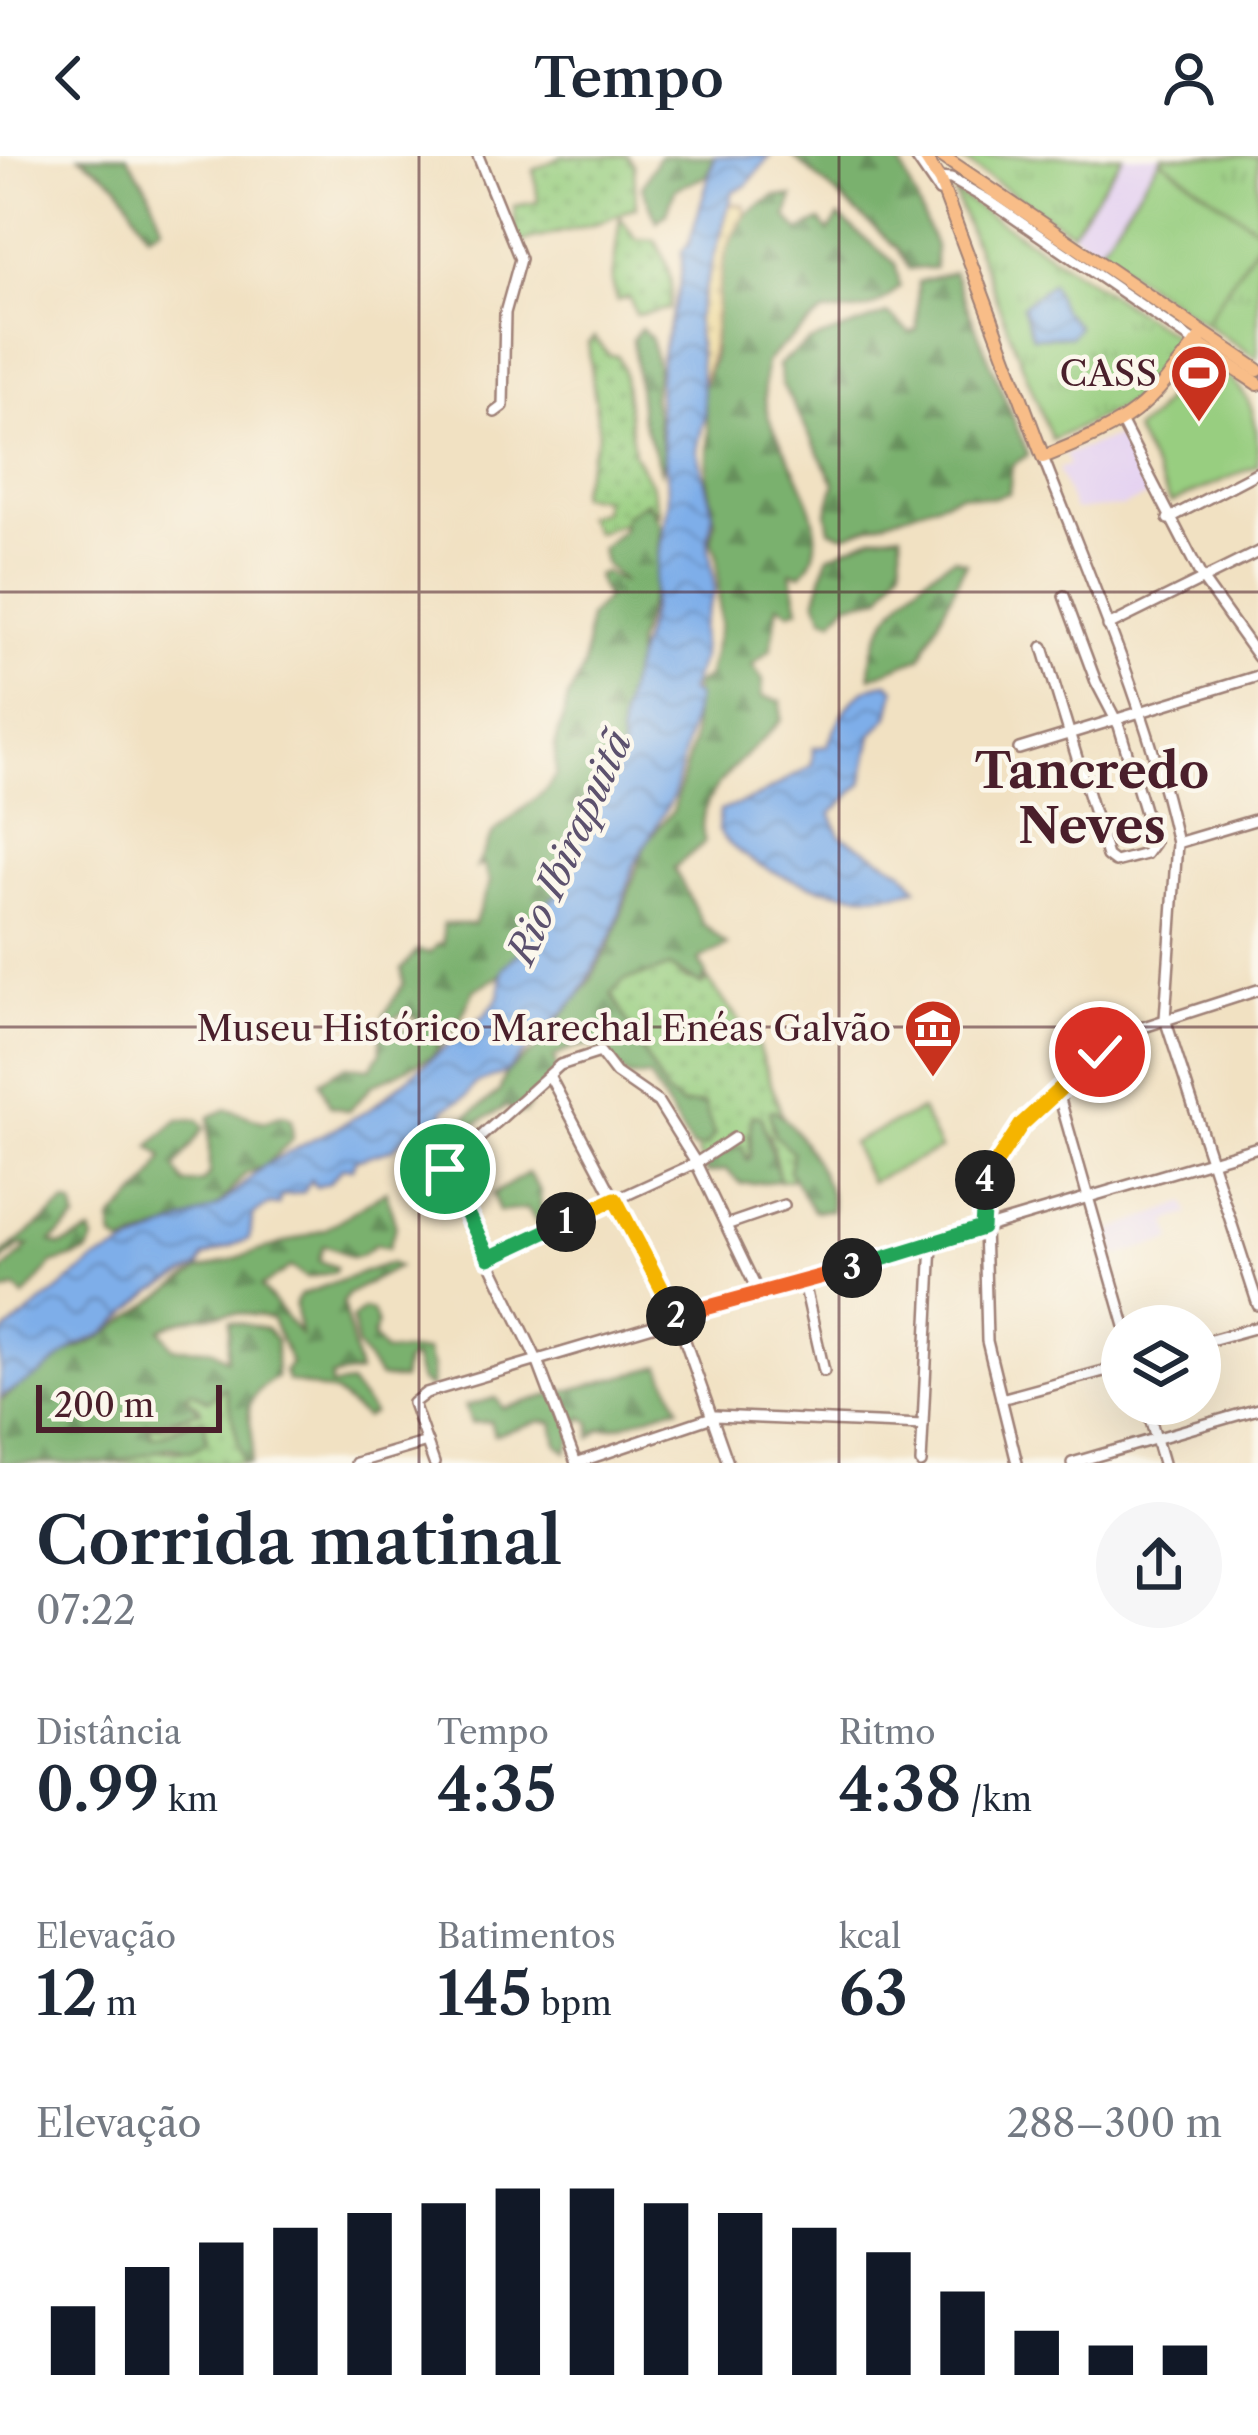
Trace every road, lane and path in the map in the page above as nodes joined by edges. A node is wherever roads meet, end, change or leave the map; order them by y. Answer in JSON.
{"nodes":[{"id":1,"x":478,"y":156,"type":"edge"},
{"id":2,"x":914,"y":156,"type":"edge"},
{"id":3,"x":927,"y":156,"type":"edge"},
{"id":4,"x":943,"y":156,"type":"edge"},
{"id":5,"x":940,"y":181,"type":"junction"},
{"id":6,"x":946,"y":202,"type":"junction"},
{"id":7,"x":1199,"y":339,"type":"junction"},
{"id":8,"x":1254,"y":374,"type":"edge"},
{"id":9,"x":1258,"y":399,"type":"edge"},
{"id":10,"x":495,"y":412,"type":"dead end"},
{"id":11,"x":1123,"y":425,"type":"junction"},
{"id":12,"x":1043,"y":457,"type":"junction"},
{"id":13,"x":1258,"y":472,"type":"edge"},
{"id":14,"x":1168,"y":519,"type":"junction"},
{"id":15,"x":1258,"y":552,"type":"edge"},
{"id":16,"x":1203,"y":580,"type":"junction"},
{"id":17,"x":1064,"y":596,"type":"dead end"},
{"id":18,"x":1108,"y":626,"type":"junction"},
{"id":19,"x":1042,"y":647,"type":"dead end"},
{"id":20,"x":1258,"y":657,"type":"edge"},
{"id":21,"x":1258,"y":676,"type":"edge"},
{"id":22,"x":1140,"y":710,"type":"junction"},
{"id":23,"x":1115,"y":719,"type":"junction"},
{"id":24,"x":1070,"y":734,"type":"junction"},
{"id":25,"x":1019,"y":749,"type":"dead end"},
{"id":26,"x":1258,"y":819,"type":"edge"},
{"id":27,"x":1177,"y":843,"type":"junction"},
{"id":28,"x":1258,"y":990,"type":"edge"},
{"id":29,"x":1165,"y":1019,"type":"junction"},
{"id":30,"x":550,"y":1077,"type":"junction"},
{"id":31,"x":1058,"y":1089,"type":"junction"},
{"id":32,"x":734,"y":1138,"type":"dead end"},
{"id":33,"x":1258,"y":1147,"type":"edge"},
{"id":34,"x":1210,"y":1161,"type":"junction"},
{"id":35,"x":414,"y":1163,"type":"dead end"},
{"id":36,"x":695,"y":1163,"type":"junction"},
{"id":37,"x":445,"y":1169,"type":"junction"},
{"id":38,"x":1089,"y":1197,"type":"junction"},
{"id":39,"x":615,"y":1199,"type":"junction"},
{"id":40,"x":784,"y":1205,"type":"dead end"},
{"id":41,"x":726,"y":1225,"type":"junction"},
{"id":42,"x":982,"y":1228,"type":"junction"},
{"id":43,"x":932,"y":1243,"type":"junction"},
{"id":44,"x":489,"y":1258,"type":"junction"},
{"id":45,"x":805,"y":1283,"type":"junction"},
{"id":46,"x":759,"y":1294,"type":"junction"},
{"id":47,"x":1119,"y":1305,"type":"edge"},
{"id":48,"x":1258,"y":1305,"type":"edge"},
{"id":49,"x":677,"y":1318,"type":"junction"},
{"id":50,"x":1258,"y":1327,"type":"edge"},
{"id":51,"x":1221,"y":1337,"type":"edge"},
{"id":52,"x":537,"y":1360,"type":"junction"},
{"id":53,"x":824,"y":1371,"type":"dead end"},
{"id":54,"x":1101,"y":1372,"type":"edge"},
{"id":55,"x":1001,"y":1400,"type":"junction"},
{"id":56,"x":1258,"y":1409,"type":"edge"},
{"id":57,"x":716,"y":1416,"type":"junction"},
{"id":58,"x":923,"y":1425,"type":"junction"},
{"id":59,"x":1152,"y":1425,"type":"edge"},
{"id":60,"x":1156,"y":1439,"type":"junction"},
{"id":61,"x":427,"y":1442,"type":"junction"},
{"id":62,"x":356,"y":1463,"type":"edge"},
{"id":63,"x":434,"y":1463,"type":"edge"},
{"id":64,"x":576,"y":1463,"type":"edge"},
{"id":65,"x":728,"y":1463,"type":"edge"},
{"id":66,"x":921,"y":1463,"type":"edge"},
{"id":67,"x":1017,"y":1463,"type":"edge"},
{"id":68,"x":1072,"y":1463,"type":"edge"},
{"id":69,"x":1163,"y":1463,"type":"edge"}],
"edges":[{"from":1,"to":10,"type":"street"},
{"from":2,"to":6,"type":"street"},
{"from":3,"to":5,"type":"main road"},
{"from":4,"to":7,"type":"main road"},
{"from":5,"to":6,"type":"main road"},
{"from":5,"to":7,"type":"street"},
{"from":6,"to":12,"type":"main road"},
{"from":7,"to":8,"type":"main road"},
{"from":7,"to":11,"type":"main road"},
{"from":8,"to":9,"type":"street"},
{"from":11,"to":12,"type":"main road"},
{"from":11,"to":14,"type":"street"},
{"from":12,"to":18,"type":"street"},
{"from":13,"to":14,"type":"street"},
{"from":14,"to":16,"type":"street"},
{"from":15,"to":16,"type":"street"},
{"from":16,"to":18,"type":"street"},
{"from":16,"to":20,"type":"street"},
{"from":17,"to":23,"type":"street"},
{"from":18,"to":22,"type":"street"},
{"from":19,"to":24,"type":"street"},
{"from":21,"to":22,"type":"street"},
{"from":22,"to":23,"type":"street"},
{"from":22,"to":27,"type":"street"},
{"from":23,"to":24,"type":"street"},
{"from":23,"to":24,"type":"street"},
{"from":24,"to":25,"type":"street"},
{"from":26,"to":27,"type":"street"},
{"from":27,"to":29,"type":"street"},
{"from":28,"to":29,"type":"street"},
{"from":29,"to":31,"type":"street"},
{"from":29,"to":34,"type":"street"},
{"from":30,"to":36,"type":"street"},
{"from":30,"to":37,"type":"street"},
{"from":30,"to":39,"type":"street"},
{"from":31,"to":38,"type":"street"},
{"from":31,"to":42,"type":"street"},
{"from":32,"to":36,"type":"street"},
{"from":33,"to":34,"type":"street"},
{"from":34,"to":38,"type":"street"},
{"from":34,"to":48,"type":"street"},
{"from":35,"to":37,"type":"street"},
{"from":36,"to":39,"type":"street"},
{"from":36,"to":41,"type":"street"},
{"from":37,"to":44,"type":"street"},
{"from":38,"to":42,"type":"street"},
{"from":38,"to":47,"type":"street"},
{"from":39,"to":44,"type":"street"},
{"from":39,"to":49,"type":"street"},
{"from":40,"to":41,"type":"street"},
{"from":41,"to":46,"type":"street"},
{"from":42,"to":43,"type":"street"},
{"from":42,"to":55,"type":"street"},
{"from":43,"to":45,"type":"street"},
{"from":43,"to":58,"type":"street"},
{"from":44,"to":52,"type":"street"},
{"from":45,"to":46,"type":"street"},
{"from":45,"to":53,"type":"street"},
{"from":46,"to":49,"type":"street"},
{"from":49,"to":52,"type":"street"},
{"from":49,"to":57,"type":"street"},
{"from":50,"to":51,"type":"street"},
{"from":52,"to":61,"type":"street"},
{"from":52,"to":64,"type":"street"},
{"from":54,"to":55,"type":"street"},
{"from":55,"to":67,"type":"street"},
{"from":56,"to":60,"type":"street"},
{"from":57,"to":58,"type":"street"},
{"from":57,"to":64,"type":"street"},
{"from":57,"to":65,"type":"street"},
{"from":58,"to":66,"type":"street"},
{"from":59,"to":60,"type":"street"},
{"from":60,"to":68,"type":"street"},
{"from":60,"to":69,"type":"street"},
{"from":61,"to":62,"type":"street"},
{"from":61,"to":63,"type":"street"}]}
